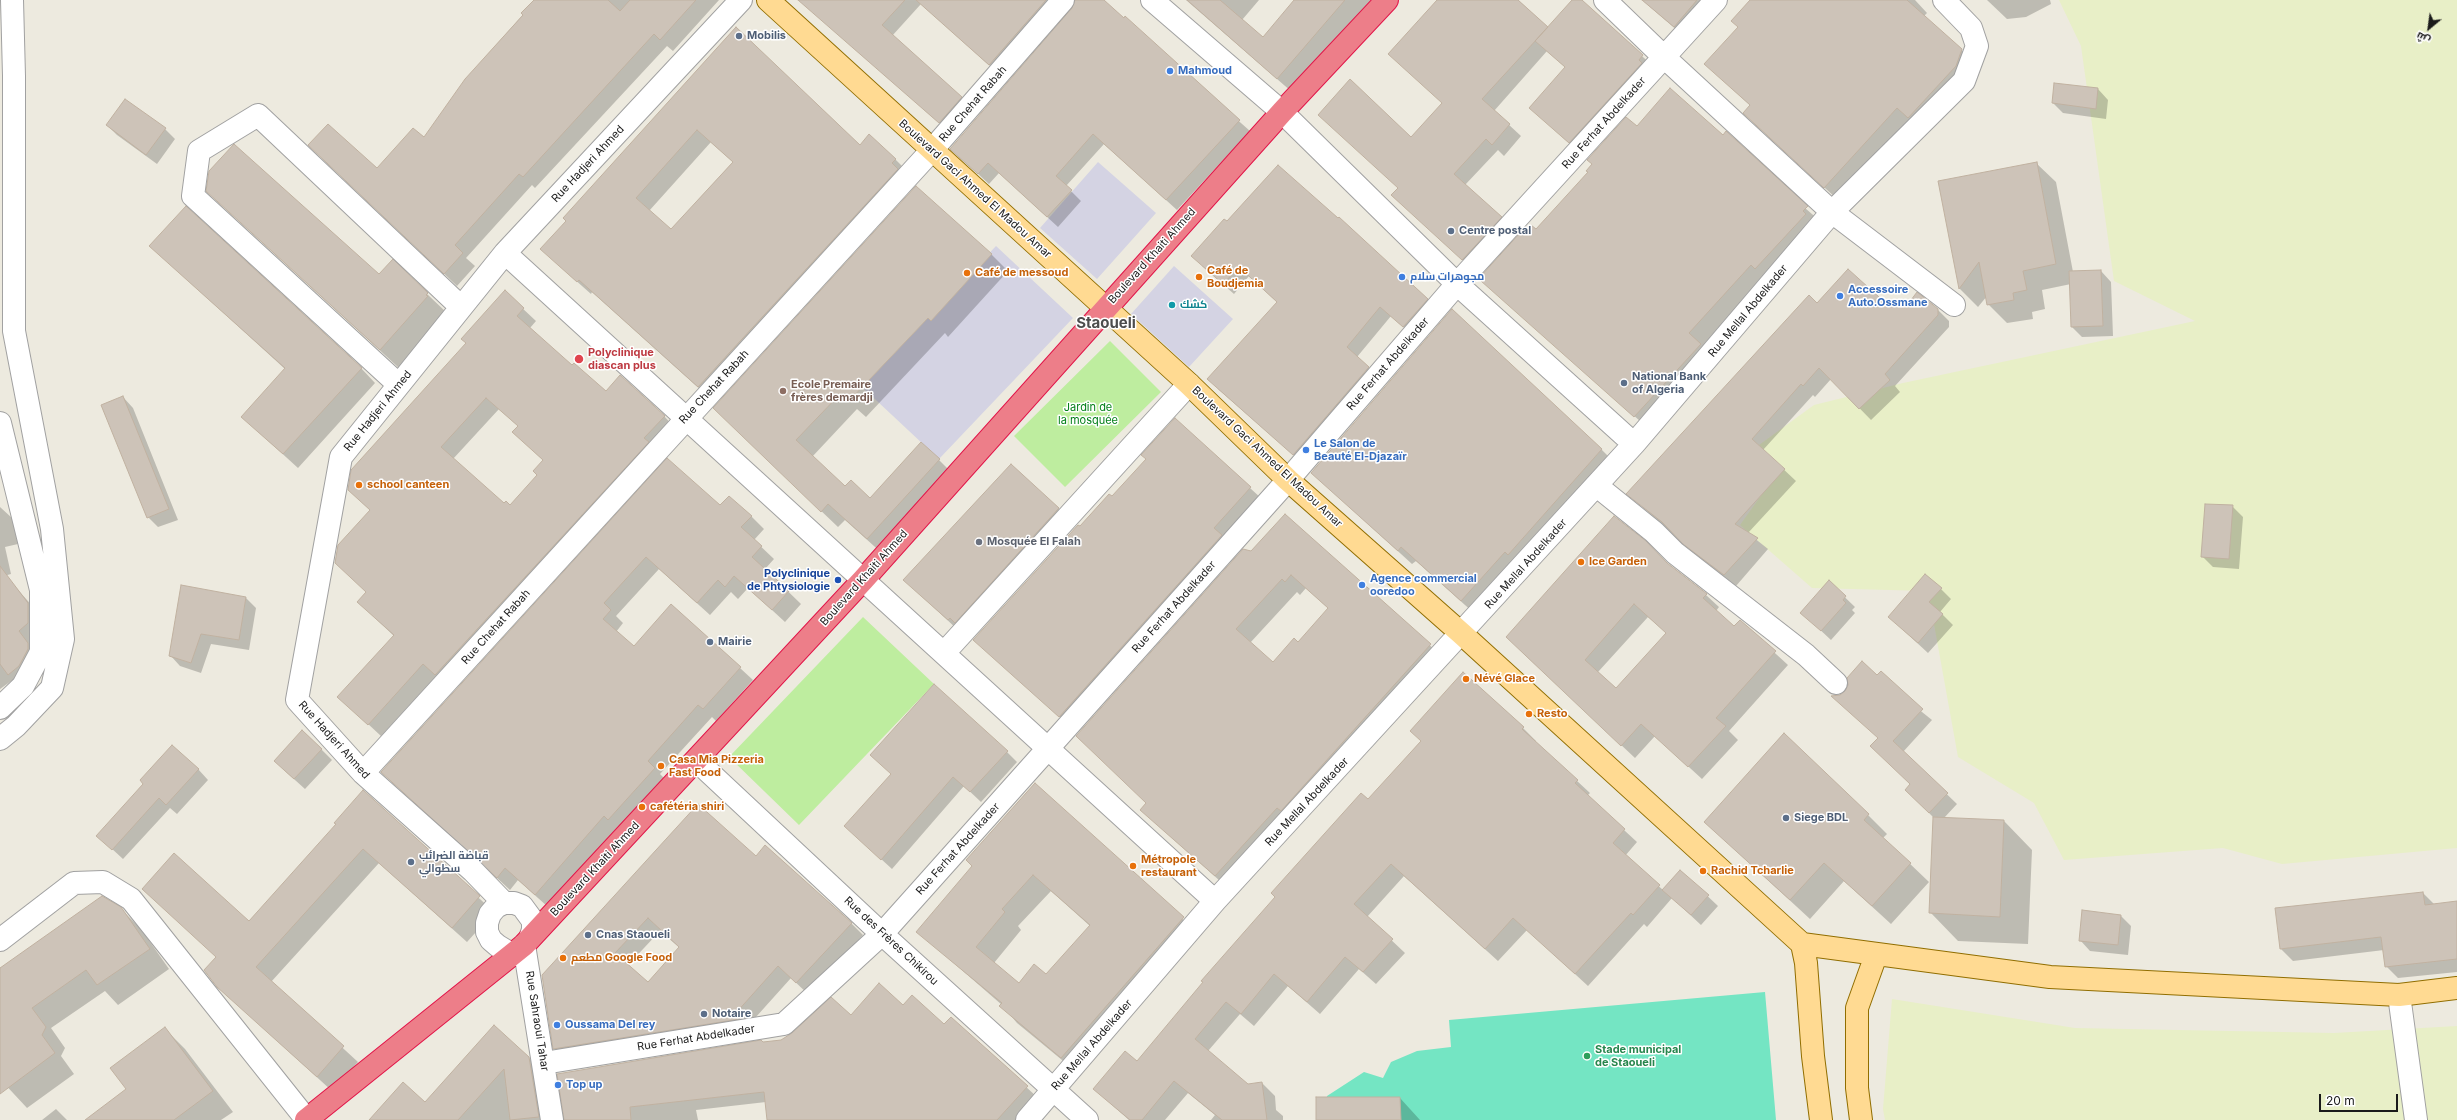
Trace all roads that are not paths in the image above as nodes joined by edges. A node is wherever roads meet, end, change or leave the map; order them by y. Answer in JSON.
{"nodes":[{"id":1,"x":12,"y":0,"type":"edge"},
{"id":2,"x":741,"y":0,"type":"edge"},
{"id":3,"x":768,"y":0,"type":"edge"},
{"id":4,"x":1063,"y":0,"type":"edge"},
{"id":5,"x":1152,"y":0,"type":"edge"},
{"id":6,"x":1387,"y":0,"type":"edge"},
{"id":7,"x":1605,"y":0,"type":"edge"},
{"id":8,"x":1716,"y":0,"type":"edge"},
{"id":9,"x":1944,"y":0,"type":"edge"},
{"id":10,"x":1664,"y":57,"type":"junction"},
{"id":11,"x":1282,"y":112,"type":"junction"},
{"id":12,"x":932,"y":150,"type":"junction"},
{"id":13,"x":1832,"y":212,"type":"junction"},
{"id":14,"x":505,"y":253,"type":"junction"},
{"id":15,"x":1457,"y":284,"type":"junction"},
{"id":16,"x":1954,"y":305,"type":"dead end"},
{"id":17,"x":461,"y":307,"type":"junction"},
{"id":18,"x":1106,"y":308,"type":"junction"},
{"id":19,"x":1189,"y":384,"type":"junction"},
{"id":20,"x":399,"y":385,"type":"junction"},
{"id":21,"x":685,"y":418,"type":"junction"},
{"id":22,"x":0,"y":422,"type":"edge"},
{"id":23,"x":1634,"y":444,"type":"junction"},
{"id":24,"x":1288,"y":480,"type":"junction"},
{"id":25,"x":1597,"y":486,"type":"junction"},
{"id":26,"x":863,"y":580,"type":"junction"},
{"id":27,"x":1462,"y":634,"type":"junction"},
{"id":28,"x":944,"y":653,"type":"junction"},
{"id":29,"x":1836,"y":682,"type":"dead end"},
{"id":30,"x":0,"y":708,"type":"edge"},
{"id":31,"x":0,"y":739,"type":"edge"},
{"id":32,"x":1047,"y":749,"type":"junction"},
{"id":33,"x":697,"y":761,"type":"junction"},
{"id":34,"x":363,"y":773,"type":"junction"},
{"id":35,"x":1215,"y":901,"type":"junction"},
{"id":36,"x":504,"y":903,"type":"junction"},
{"id":37,"x":882,"y":934,"type":"junction"},
{"id":38,"x":0,"y":940,"type":"edge"},
{"id":39,"x":1802,"y":944,"type":"junction"},
{"id":40,"x":523,"y":946,"type":"junction"},
{"id":41,"x":1876,"y":955,"type":"junction"},
{"id":42,"x":2457,"y":988,"type":"edge"},
{"id":43,"x":2399,"y":995,"type":"junction"},
{"id":44,"x":544,"y":1063,"type":"junction"},
{"id":45,"x":1054,"y":1090,"type":"junction"},
{"id":46,"x":306,"y":1120,"type":"edge"},
{"id":47,"x":552,"y":1120,"type":"edge"},
{"id":48,"x":1027,"y":1120,"type":"edge"},
{"id":49,"x":1086,"y":1120,"type":"edge"},
{"id":50,"x":1821,"y":1120,"type":"edge"},
{"id":51,"x":1861,"y":1120,"type":"edge"},
{"id":52,"x":2416,"y":1120,"type":"edge"}],
"edges":[{"from":1,"to":31,"type":"street"},
{"from":2,"to":14,"type":"street","name":"Rue Hadjeri Ahmed"},
{"from":3,"to":12,"type":"main road","name":"Boulevard Gaci Ahmed El Madou Amar"},
{"from":4,"to":12,"type":"street","name":"Rue Chehat Rabah"},
{"from":5,"to":11,"type":"street"},
{"from":6,"to":11,"type":"highway","name":"Boulevard Khaiti Ahmed"},
{"from":7,"to":10,"type":"street"},
{"from":8,"to":10,"type":"street","name":"Rue Ferhat Abdelkader"},
{"from":9,"to":13,"type":"street","name":"Rue Mellal Abdelkader"},
{"from":10,"to":13,"type":"street"},
{"from":10,"to":15,"type":"street","name":"Rue Ferhat Abdelkader"},
{"from":11,"to":15,"type":"street"},
{"from":11,"to":18,"type":"highway","name":"Boulevard Khaiti Ahmed"},
{"from":12,"to":18,"type":"main road","name":"Boulevard Gaci Ahmed El Madou Amar"},
{"from":12,"to":21,"type":"street","name":"Rue Chehat Rabah"},
{"from":13,"to":16,"type":"street"},
{"from":13,"to":23,"type":"street","name":"Rue Mellal Abdelkader"},
{"from":14,"to":17,"type":"street","name":"Rue Hadjeri Ahmed"},
{"from":14,"to":21,"type":"street"},
{"from":15,"to":23,"type":"street"},
{"from":15,"to":24,"type":"street","name":"Rue Ferhat Abdelkader"},
{"from":17,"to":20,"type":"street","name":"Rue Hadjeri Ahmed"},
{"from":17,"to":20,"type":"street"},
{"from":18,"to":19,"type":"main road","name":"Boulevard Gaci Ahmed El Madou Amar"},
{"from":18,"to":26,"type":"highway","name":"Boulevard Khaiti Ahmed"},
{"from":19,"to":24,"type":"main road","name":"Boulevard Gaci Ahmed El Madou Amar"},
{"from":19,"to":28,"type":"street"},
{"from":20,"to":34,"type":"street","name":"Rue Hadjeri Ahmed"},
{"from":21,"to":26,"type":"street"},
{"from":21,"to":34,"type":"street","name":"Rue Chehat Rabah"},
{"from":22,"to":30,"type":"street"},
{"from":23,"to":25,"type":"street","name":"Rue Mellal Abdelkader"},
{"from":24,"to":27,"type":"main road","name":"Boulevard Gaci Ahmed El Madou Amar"},
{"from":24,"to":32,"type":"street","name":"Rue Ferhat Abdelkader"},
{"from":25,"to":27,"type":"street","name":"Rue Mellal Abdelkader"},
{"from":25,"to":29,"type":"street"},
{"from":26,"to":28,"type":"street"},
{"from":26,"to":33,"type":"highway","name":"Boulevard Khaiti Ahmed"},
{"from":27,"to":35,"type":"street","name":"Rue Mellal Abdelkader"},
{"from":27,"to":39,"type":"main road","name":"Boulevard Gaci Ahmed El Madou Amar"},
{"from":28,"to":32,"type":"street"},
{"from":32,"to":35,"type":"street"},
{"from":32,"to":37,"type":"street","name":"Rue Ferhat Abdelkader"},
{"from":33,"to":37,"type":"street","name":"Rue des Frères Chikirou"},
{"from":33,"to":40,"type":"highway","name":"Boulevard Khaiti Ahmed"},
{"from":34,"to":36,"type":"street","name":"Rue Hadjeri Ahmed"},
{"from":35,"to":45,"type":"street","name":"Rue Mellal Abdelkader"},
{"from":36,"to":40,"type":"street"},
{"from":36,"to":40,"type":"street"},
{"from":37,"to":44,"type":"street","name":"Rue Ferhat Abdelkader"},
{"from":37,"to":45,"type":"street","name":"Rue des Frères Chikirou"},
{"from":38,"to":46,"type":"street"},
{"from":39,"to":41,"type":"main road"},
{"from":39,"to":50,"type":"main road"},
{"from":40,"to":44,"type":"street","name":"Rue Sahraoui Tahar"},
{"from":40,"to":46,"type":"highway","name":"Boulevard Khaiti Ahmed"},
{"from":41,"to":43,"type":"main road"},
{"from":41,"to":51,"type":"main road"},
{"from":42,"to":43,"type":"main road"},
{"from":43,"to":52,"type":"street"},
{"from":44,"to":47,"type":"street","name":"Rue Sahraoui Tahar"},
{"from":45,"to":48,"type":"street","name":"Rue Mellal Abdelkader"},
{"from":45,"to":49,"type":"street","name":"Rue des Frères Chikirou"}]}
